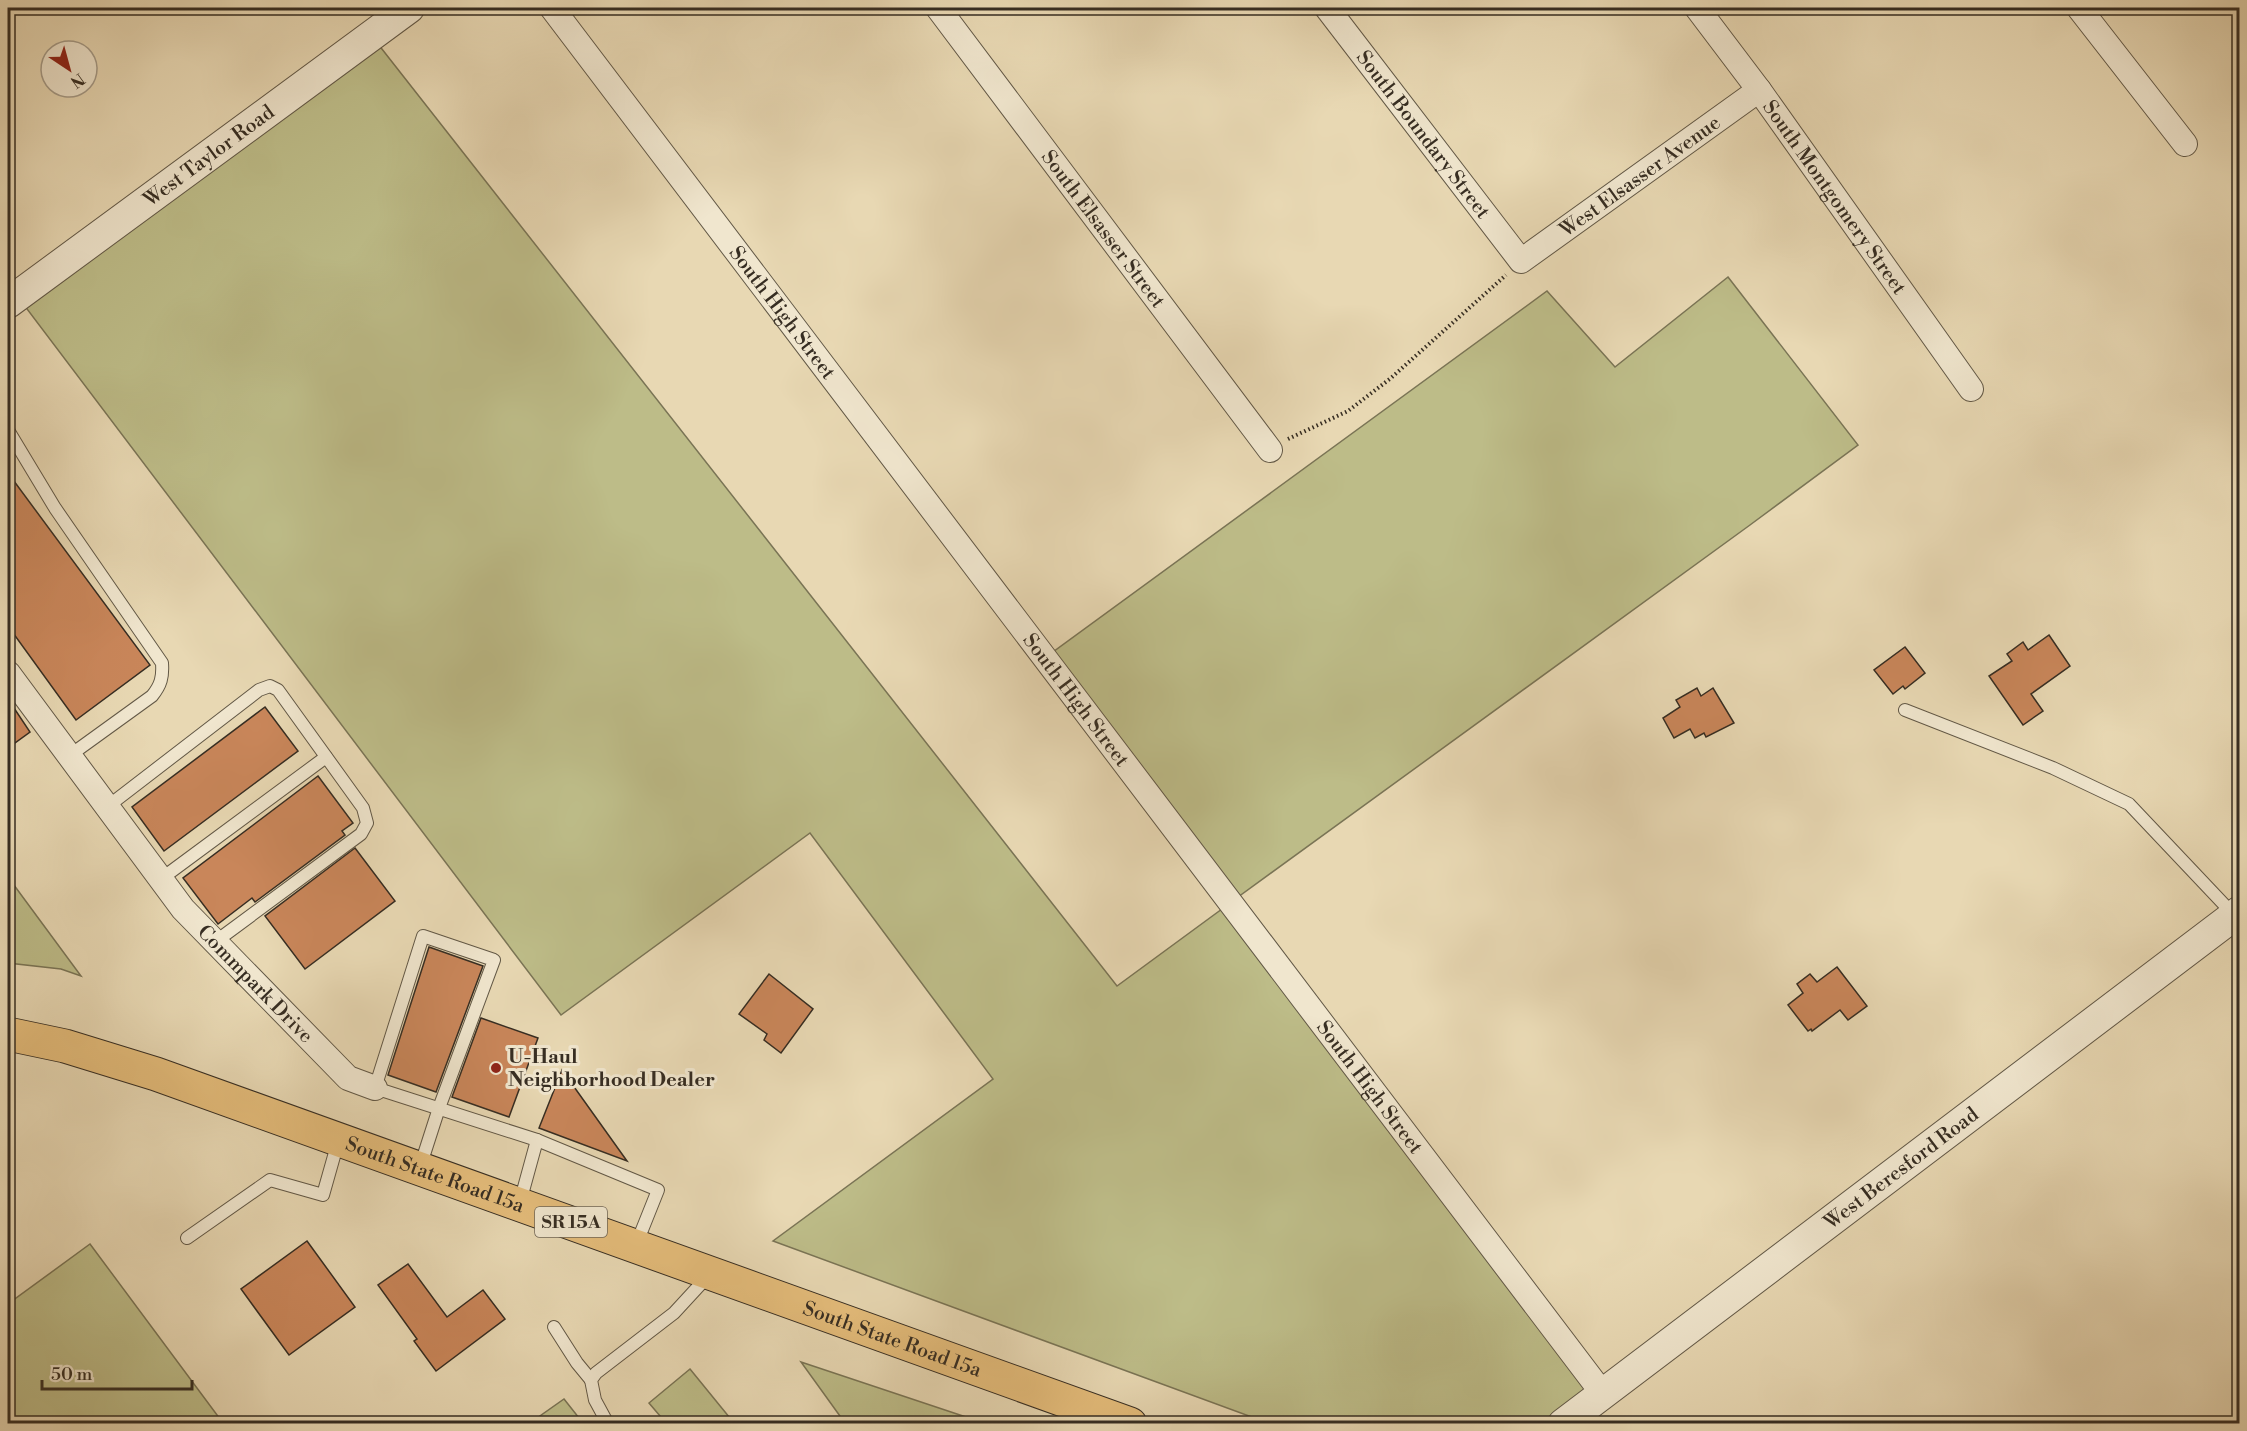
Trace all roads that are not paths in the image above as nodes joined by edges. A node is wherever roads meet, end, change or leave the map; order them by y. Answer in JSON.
{"nodes":[{"id":1,"x":409,"y":8,"type":"edge"},
{"id":2,"x":552,"y":8,"type":"edge"},
{"id":3,"x":938,"y":8,"type":"edge"},
{"id":4,"x":1327,"y":8,"type":"edge"},
{"id":5,"x":1696,"y":8,"type":"edge"},
{"id":6,"x":2079,"y":8,"type":"edge"},
{"id":7,"x":1759,"y":90,"type":"junction"},
{"id":8,"x":2185,"y":144,"type":"dead end"},
{"id":9,"x":1521,"y":261,"type":"joint"},
{"id":10,"x":8,"y":303,"type":"edge"},
{"id":11,"x":1971,"y":390,"type":"dead end"},
{"id":12,"x":8,"y":430,"type":"edge"},
{"id":13,"x":1270,"y":450,"type":"road end"},
{"id":14,"x":8,"y":673,"type":"edge"},
{"id":15,"x":1905,"y":710,"type":"dead end"},
{"id":16,"x":69,"y":756,"type":"junction"},
{"id":17,"x":326,"y":757,"type":"junction"},
{"id":18,"x":107,"y":807,"type":"junction"},
{"id":19,"x":160,"y":879,"type":"junction"},
{"id":20,"x":2237,"y":913,"type":"edge"},
{"id":21,"x":215,"y":942,"type":"junction"},
{"id":22,"x":8,"y":1034,"type":"edge"},
{"id":23,"x":375,"y":1088,"type":"junction"},
{"id":24,"x":439,"y":1108,"type":"junction"},
{"id":25,"x":339,"y":1139,"type":"junction"},
{"id":26,"x":537,"y":1140,"type":"junction"},
{"id":27,"x":420,"y":1168,"type":"junction"},
{"id":28,"x":519,"y":1203,"type":"junction"},
{"id":29,"x":187,"y":1238,"type":"dead end"},
{"id":30,"x":636,"y":1246,"type":"junction"},
{"id":31,"x":712,"y":1273,"type":"junction"},
{"id":32,"x":554,"y":1327,"type":"dead end"},
{"id":33,"x":591,"y":1380,"type":"junction"},
{"id":34,"x":1603,"y":1394,"type":"junction"},
{"id":35,"x":608,"y":1424,"type":"edge"},
{"id":36,"x":1130,"y":1424,"type":"edge"},
{"id":37,"x":1563,"y":1424,"type":"edge"}],
"edges":[{"from":1,"to":10,"type":"street","name":"West Taylor Road"},
{"from":2,"to":34,"type":"street","name":"South High Street"},
{"from":3,"to":13,"type":"street","name":"South Elsasser Street"},
{"from":4,"to":9,"type":"street","name":"South Boundary Street"},
{"from":5,"to":7,"type":"street","name":"South Montgomery Street"},
{"from":6,"to":8,"type":"street"},
{"from":7,"to":9,"type":"street","name":"West Elsasser Avenue"},
{"from":7,"to":11,"type":"street","name":"South Montgomery Street"},
{"from":12,"to":16,"type":"lane"},
{"from":14,"to":16,"type":"street","name":"Commpark Drive"},
{"from":15,"to":20,"type":"lane"},
{"from":16,"to":18,"type":"street","name":"Commpark Drive"},
{"from":17,"to":18,"type":"lane"},
{"from":17,"to":19,"type":"lane"},
{"from":17,"to":21,"type":"lane"},
{"from":18,"to":19,"type":"street","name":"Commpark Drive"},
{"from":19,"to":21,"type":"street","name":"Commpark Drive"},
{"from":20,"to":34,"type":"street","name":"West Beresford Road"},
{"from":21,"to":23,"type":"street","name":"Commpark Drive"},
{"from":22,"to":25,"type":"highway","name":"South State Road 15a","number":"SR 15A"},
{"from":23,"to":24,"type":"lane","name":"Commpark Drive"},
{"from":23,"to":24,"type":"lane"},
{"from":24,"to":26,"type":"lane","name":"Commpark Drive"},
{"from":24,"to":27,"type":"lane"},
{"from":25,"to":27,"type":"highway","name":"South State Road 15a","number":"SR 15A"},
{"from":25,"to":29,"type":"lane"},
{"from":26,"to":28,"type":"lane"},
{"from":26,"to":30,"type":"lane","name":"Commpark Drive"},
{"from":27,"to":28,"type":"highway","name":"South State Road 15a","number":"SR 15A"},
{"from":28,"to":30,"type":"highway","name":"South State Road 15a","number":"SR 15A"},
{"from":30,"to":31,"type":"highway","name":"South State Road 15a","number":"SR 15A"},
{"from":31,"to":33,"type":"lane"},
{"from":31,"to":36,"type":"highway","name":"South State Road 15a","number":"SR 15A"},
{"from":32,"to":33,"type":"lane"},
{"from":33,"to":35,"type":"lane"},
{"from":34,"to":37,"type":"street","name":"West Beresford Road"}]}
